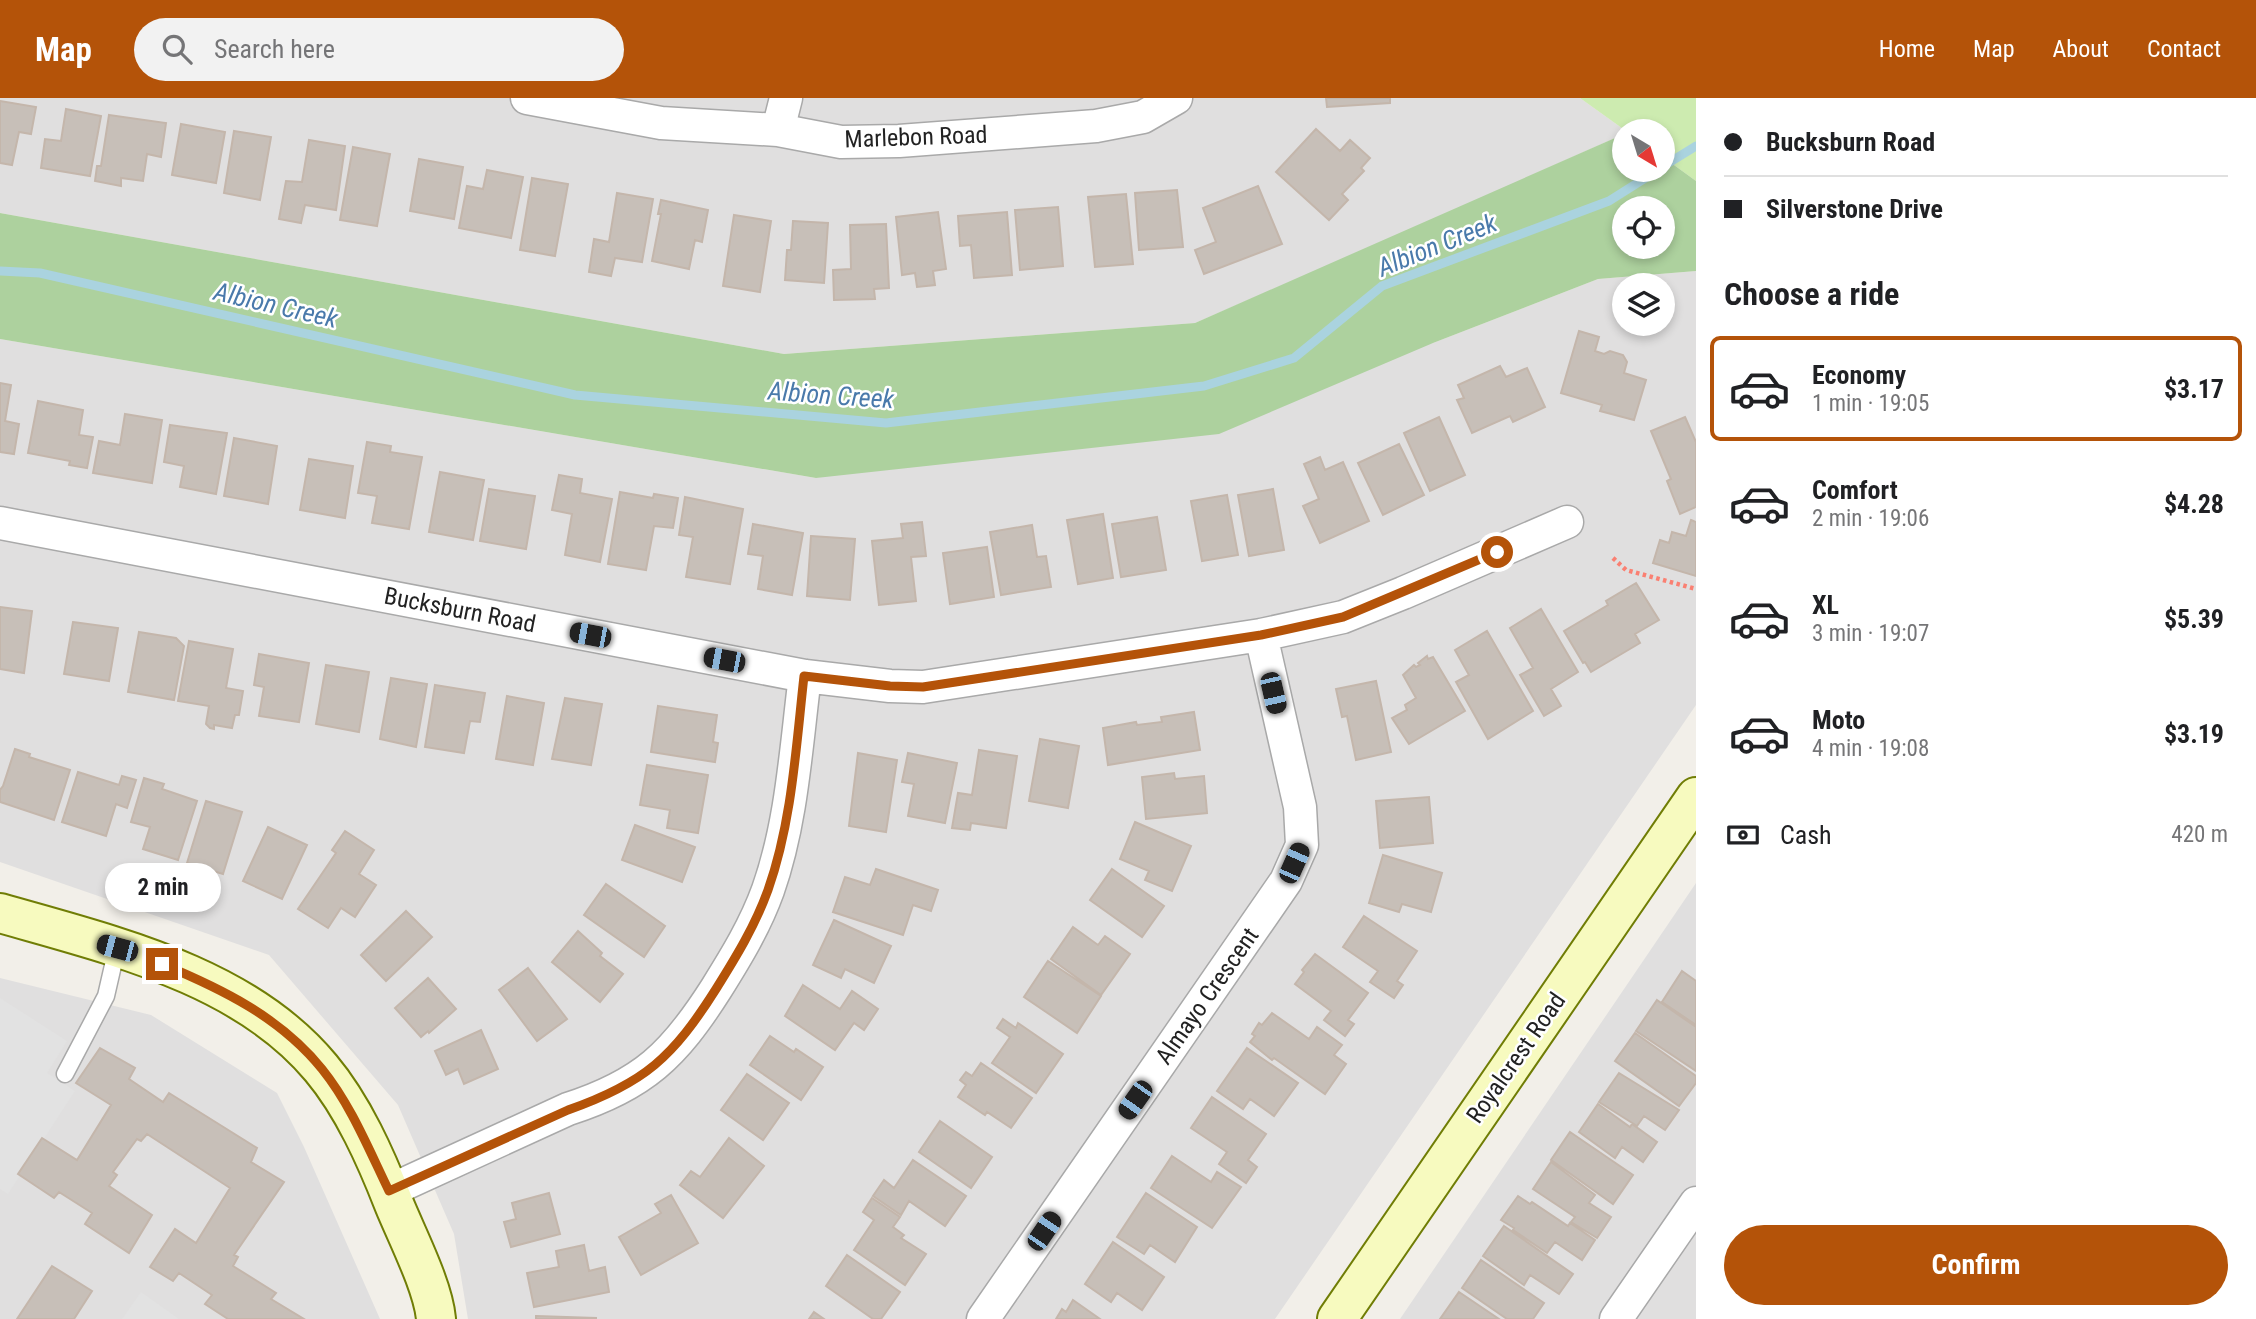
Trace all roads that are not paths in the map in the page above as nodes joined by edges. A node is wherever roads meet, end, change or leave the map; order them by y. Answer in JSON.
{"nodes":[{"id":1,"x":527,"y":98,"type":"edge"},
{"id":2,"x":786,"y":98,"type":"edge"},
{"id":3,"x":1175,"y":98,"type":"edge"},
{"id":4,"x":778,"y":130,"type":"junction"},
{"id":5,"x":1567,"y":522,"type":"dead end"},
{"id":6,"x":0,"y":523,"type":"edge"},
{"id":7,"x":1261,"y":635,"type":"junction"},
{"id":8,"x":804,"y":676,"type":"junction"},
{"id":9,"x":1696,"y":797,"type":"edge"},
{"id":10,"x":0,"y":913,"type":"edge"},
{"id":11,"x":117,"y":948,"type":"junction"},
{"id":12,"x":65,"y":1074,"type":"dead end"},
{"id":13,"x":389,"y":1191,"type":"junction"},
{"id":14,"x":1691,"y":1219,"type":"edge"},
{"id":15,"x":436,"y":1319,"type":"edge"},
{"id":16,"x":983,"y":1319,"type":"edge"},
{"id":17,"x":1336,"y":1319,"type":"edge"},
{"id":18,"x":1616,"y":1319,"type":"edge"}],
"edges":[{"from":1,"to":4,"type":"street","name":"Marlebon Road"},
{"from":2,"to":4,"type":"street"},
{"from":3,"to":4,"type":"street","name":"Marlebon Road"},
{"from":5,"to":7,"type":"street","name":"Bucksburn Road"},
{"from":6,"to":8,"type":"street","name":"Bucksburn Road"},
{"from":7,"to":8,"type":"street","name":"Bucksburn Road"},
{"from":7,"to":16,"type":"street","name":"Almayo Crescent"},
{"from":8,"to":13,"type":"street"},
{"from":9,"to":17,"type":"street","name":"Royalcrest Road"},
{"from":10,"to":11,"type":"street"},
{"from":11,"to":12,"type":"lane"},
{"from":11,"to":13,"type":"street"},
{"from":13,"to":15,"type":"street"},
{"from":14,"to":18,"type":"street"}]}
